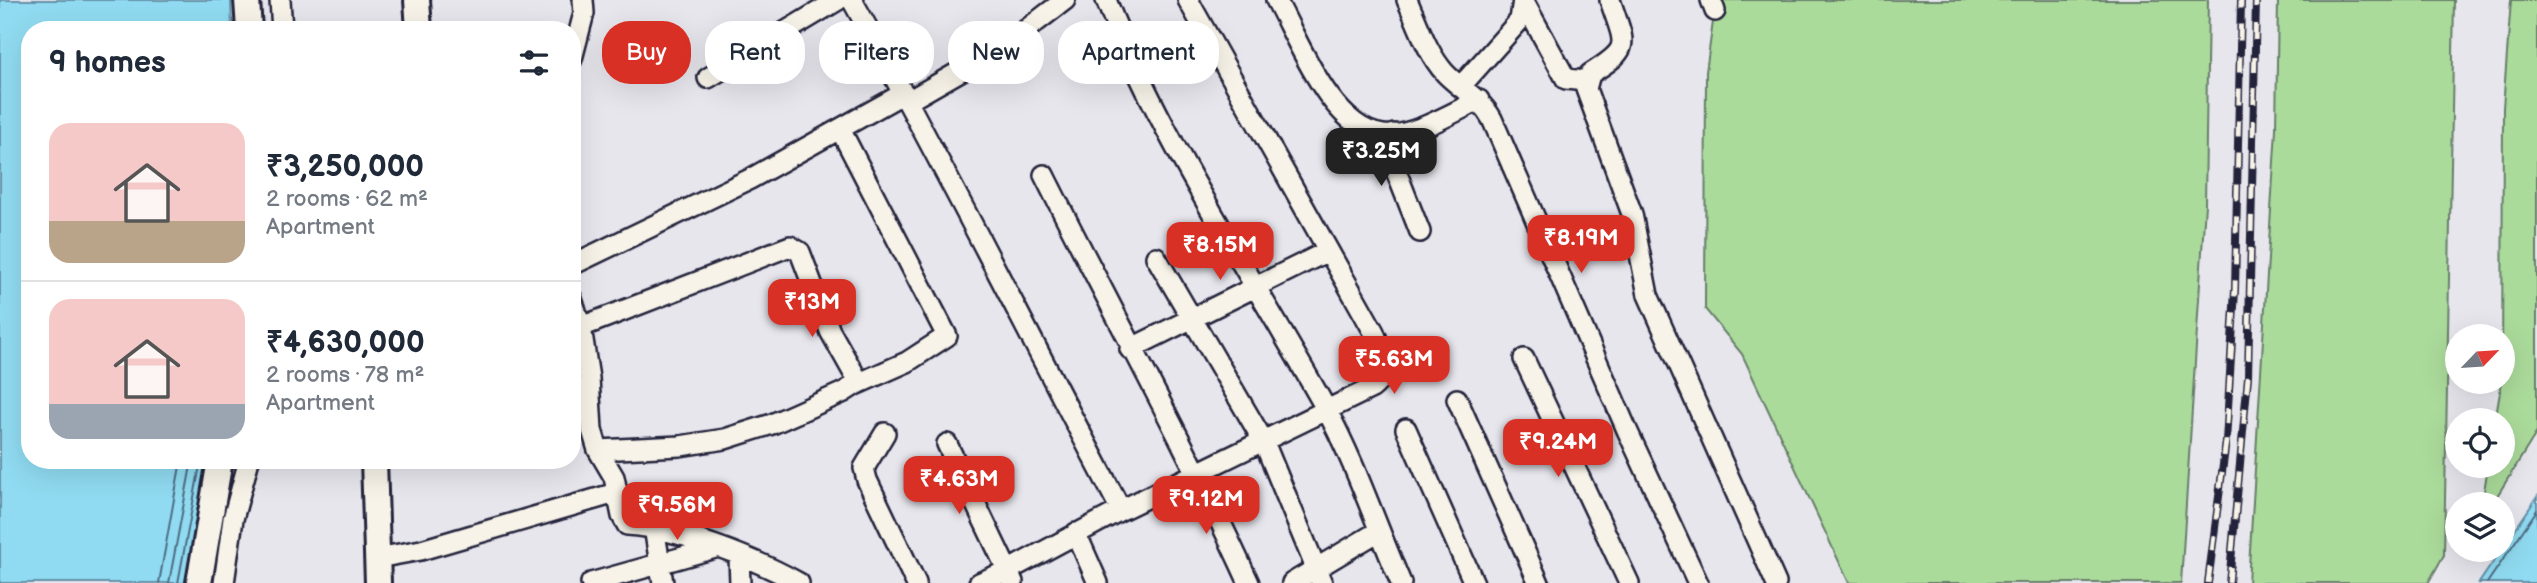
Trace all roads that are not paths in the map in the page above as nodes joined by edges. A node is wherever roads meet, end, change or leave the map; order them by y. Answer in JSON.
{"nodes":[{"id":1,"x":247,"y":0,"type":"edge"},
{"id":2,"x":280,"y":0,"type":"edge"},
{"id":3,"x":417,"y":0,"type":"edge"},
{"id":4,"x":583,"y":0,"type":"edge"},
{"id":5,"x":838,"y":0,"type":"edge"},
{"id":6,"x":852,"y":0,"type":"edge"},
{"id":7,"x":1065,"y":0,"type":"edge"},
{"id":8,"x":1106,"y":0,"type":"edge"},
{"id":9,"x":1188,"y":0,"type":"edge"},
{"id":10,"x":1276,"y":0,"type":"edge"},
{"id":11,"x":1407,"y":0,"type":"edge"},
{"id":12,"x":1610,"y":0,"type":"edge"},
{"id":13,"x":1524,"y":2,"type":"edge"},
{"id":14,"x":248,"y":21,"type":"edge"},
{"id":15,"x":281,"y":21,"type":"edge"},
{"id":16,"x":418,"y":21,"type":"edge"},
{"id":17,"x":803,"y":21,"type":"edge"},
{"id":18,"x":581,"y":24,"type":"edge"},
{"id":19,"x":1586,"y":81,"type":"junction"},
{"id":20,"x":1461,"y":86,"type":"junction"},
{"id":21,"x":906,"y":97,"type":"junction"},
{"id":22,"x":1479,"y":100,"type":"junction"},
{"id":23,"x":840,"y":129,"type":"junction"},
{"id":24,"x":1394,"y":134,"type":"junction"},
{"id":25,"x":1044,"y":175,"type":"dead end"},
{"id":26,"x":1420,"y":232,"type":"dead end"},
{"id":27,"x":1328,"y":251,"type":"junction"},
{"id":28,"x":1156,"y":257,"type":"dead end"},
{"id":29,"x":581,"y":261,"type":"edge"},
{"id":30,"x":1255,"y":287,"type":"junction"},
{"id":31,"x":1192,"y":318,"type":"junction"},
{"id":32,"x":581,"y":339,"type":"edge"},
{"id":33,"x":1130,"y":349,"type":"junction"},
{"id":34,"x":581,"y":354,"type":"edge"},
{"id":35,"x":1524,"y":359,"type":"dead end"},
{"id":36,"x":855,"y":385,"type":"junction"},
{"id":37,"x":1457,"y":399,"type":"dead end"},
{"id":38,"x":1326,"y":410,"type":"junction"},
{"id":39,"x":1406,"y":429,"type":"dead end"},
{"id":40,"x":885,"y":433,"type":"dead end"},
{"id":41,"x":1264,"y":442,"type":"junction"},
{"id":42,"x":947,"y":444,"type":"dead end"},
{"id":43,"x":598,"y":450,"type":"junction"},
{"id":44,"x":218,"y":469,"type":"edge"},
{"id":45,"x":247,"y":469,"type":"edge"},
{"id":46,"x":374,"y":469,"type":"edge"},
{"id":47,"x":1198,"y":471,"type":"junction"},
{"id":48,"x":619,"y":492,"type":"junction"},
{"id":49,"x":1121,"y":510,"type":"junction"},
{"id":50,"x":654,"y":527,"type":"junction"},
{"id":51,"x":1379,"y":531,"type":"junction"},
{"id":52,"x":1076,"y":533,"type":"junction"},
{"id":53,"x":715,"y":548,"type":"junction"},
{"id":54,"x":739,"y":557,"type":"junction"},
{"id":55,"x":377,"y":558,"type":"junction"},
{"id":56,"x":662,"y":573,"type":"edge"},
{"id":57,"x":1319,"y":576,"type":"edge"},
{"id":58,"x":1011,"y":577,"type":"edge"},
{"id":59,"x":199,"y":583,"type":"edge"},
{"id":60,"x":224,"y":583,"type":"edge"},
{"id":61,"x":378,"y":583,"type":"edge"},
{"id":62,"x":591,"y":583,"type":"edge"},
{"id":63,"x":740,"y":583,"type":"edge"},
{"id":64,"x":799,"y":583,"type":"edge"},
{"id":65,"x":916,"y":583,"type":"edge"},
{"id":66,"x":979,"y":583,"type":"edge"},
{"id":67,"x":1098,"y":583,"type":"edge"},
{"id":68,"x":1250,"y":583,"type":"edge"},
{"id":69,"x":1292,"y":583,"type":"edge"},
{"id":70,"x":1401,"y":583,"type":"edge"},
{"id":71,"x":1474,"y":583,"type":"edge"},
{"id":72,"x":1539,"y":583,"type":"edge"},
{"id":73,"x":1629,"y":583,"type":"edge"},
{"id":74,"x":1698,"y":583,"type":"edge"},
{"id":75,"x":1776,"y":583,"type":"edge"}],
"edges":[{"from":1,"to":14,"type":"main road"},
{"from":2,"to":15,"type":"street"},
{"from":3,"to":16,"type":"main road"},
{"from":4,"to":18,"type":"street"},
{"from":5,"to":17,"type":"street"},
{"from":6,"to":21,"type":"street"},
{"from":7,"to":21,"type":"street"},
{"from":8,"to":30,"type":"street"},
{"from":9,"to":27,"type":"street"},
{"from":10,"to":24,"type":"street"},
{"from":11,"to":20,"type":"street"},
{"from":12,"to":19,"type":"street"},
{"from":13,"to":19,"type":"street"},
{"from":13,"to":20,"type":"street"},
{"from":19,"to":75,"type":"street"},
{"from":20,"to":22,"type":"street"},
{"from":21,"to":23,"type":"street"},
{"from":21,"to":49,"type":"street"},
{"from":22,"to":24,"type":"street"},
{"from":22,"to":74,"type":"street"},
{"from":23,"to":29,"type":"street"},
{"from":23,"to":36,"type":"street"},
{"from":24,"to":26,"type":"street"},
{"from":25,"to":33,"type":"street"},
{"from":27,"to":30,"type":"street"},
{"from":27,"to":38,"type":"street"},
{"from":28,"to":31,"type":"street"},
{"from":30,"to":31,"type":"street"},
{"from":30,"to":38,"type":"street"},
{"from":31,"to":33,"type":"street"},
{"from":31,"to":41,"type":"street"},
{"from":32,"to":36,"type":"street"},
{"from":33,"to":47,"type":"street"},
{"from":34,"to":43,"type":"street"},
{"from":35,"to":73,"type":"street"},
{"from":36,"to":43,"type":"street"},
{"from":37,"to":72,"type":"street"},
{"from":38,"to":41,"type":"street"},
{"from":38,"to":51,"type":"street"},
{"from":39,"to":71,"type":"street"},
{"from":40,"to":65,"type":"street"},
{"from":41,"to":47,"type":"street"},
{"from":41,"to":57,"type":"street"},
{"from":42,"to":58,"type":"street"},
{"from":43,"to":48,"type":"street"},
{"from":44,"to":59,"type":"main road"},
{"from":45,"to":60,"type":"street"},
{"from":46,"to":55,"type":"main road"},
{"from":47,"to":49,"type":"street"},
{"from":47,"to":68,"type":"street"},
{"from":48,"to":50,"type":"street"},
{"from":48,"to":55,"type":"street"},
{"from":49,"to":52,"type":"street"},
{"from":50,"to":53,"type":"street"},
{"from":50,"to":56,"type":"street"},
{"from":51,"to":57,"type":"street"},
{"from":51,"to":70,"type":"street"},
{"from":52,"to":58,"type":"street"},
{"from":52,"to":67,"type":"street"},
{"from":53,"to":54,"type":"street"},
{"from":53,"to":56,"type":"street"},
{"from":54,"to":63,"type":"street"},
{"from":54,"to":64,"type":"street"},
{"from":55,"to":61,"type":"main road"},
{"from":56,"to":62,"type":"street"},
{"from":57,"to":69,"type":"street"},
{"from":58,"to":66,"type":"street"}]}
